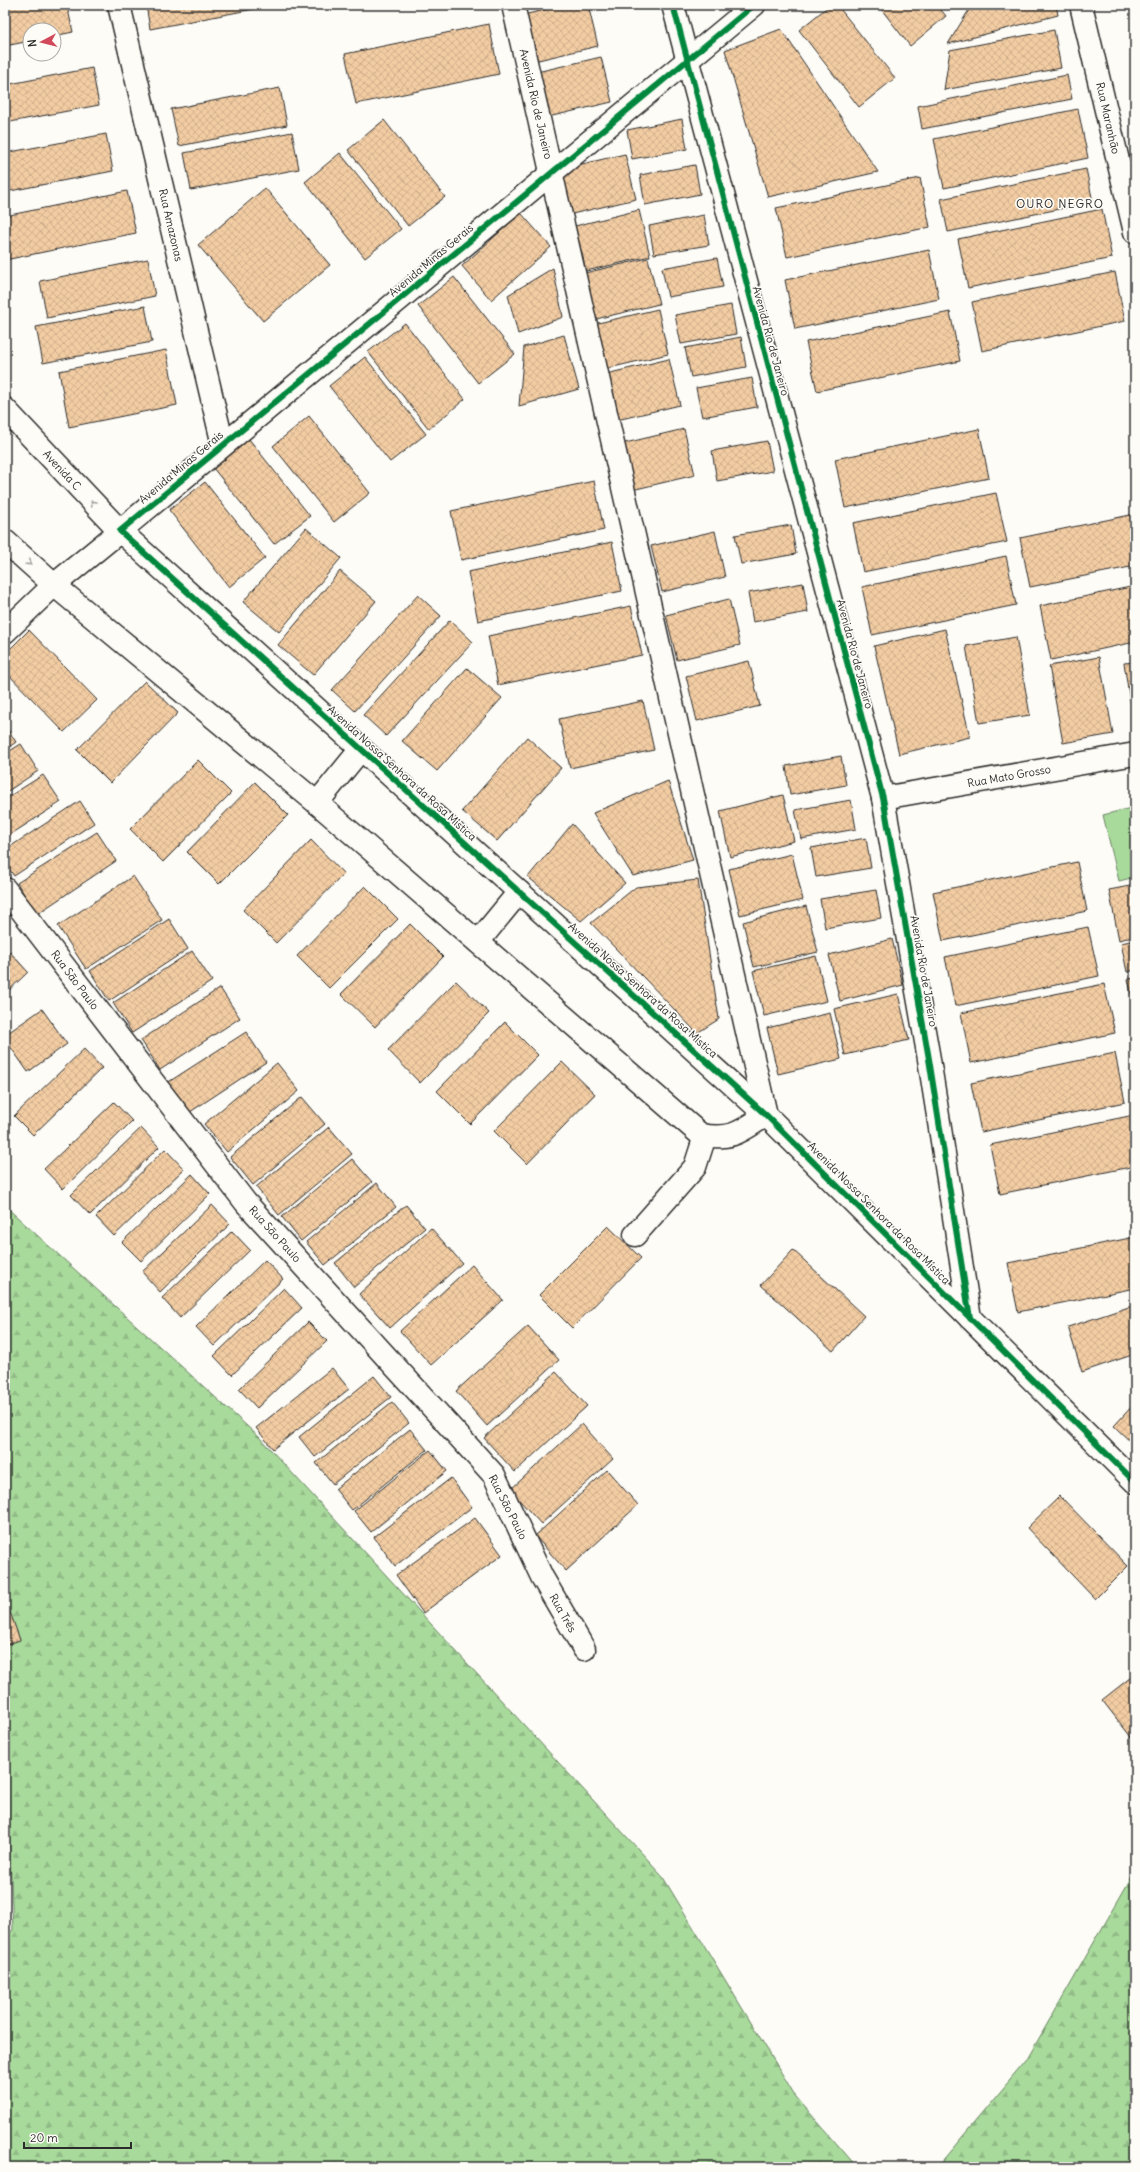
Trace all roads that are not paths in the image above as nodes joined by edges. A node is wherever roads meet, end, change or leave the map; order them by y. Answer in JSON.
{"nodes":[{"id":1,"x":119,"y":5,"type":"edge"},
{"id":2,"x":513,"y":5,"type":"edge"},
{"id":3,"x":673,"y":5,"type":"edge"},
{"id":4,"x":754,"y":5,"type":"edge"},
{"id":5,"x":1081,"y":5,"type":"edge"},
{"id":6,"x":687,"y":61,"type":"junction"},
{"id":7,"x":552,"y":173,"type":"junction"},
{"id":8,"x":1135,"y":232,"type":"edge"},
{"id":9,"x":5,"y":409,"type":"edge"},
{"id":10,"x":223,"y":445,"type":"junction"},
{"id":11,"x":120,"y":532,"type":"junction"},
{"id":12,"x":5,"y":541,"type":"edge"},
{"id":13,"x":54,"y":585,"type":"junction"},
{"id":14,"x":5,"y":632,"type":"edge"},
{"id":15,"x":361,"y":749,"type":"junction"},
{"id":16,"x":1135,"y":754,"type":"edge"},
{"id":17,"x":883,"y":798,"type":"junction"},
{"id":18,"x":318,"y":803,"type":"junction"},
{"id":19,"x":5,"y":889,"type":"edge"},
{"id":20,"x":519,"y":892,"type":"junction"},
{"id":21,"x":478,"y":942,"type":"junction"},
{"id":22,"x":766,"y":1115,"type":"junction"},
{"id":23,"x":705,"y":1136,"type":"junction"},
{"id":24,"x":635,"y":1235,"type":"dead end"},
{"id":25,"x":970,"y":1318,"type":"junction"},
{"id":26,"x":1135,"y":1482,"type":"edge"},
{"id":27,"x":542,"y":1577,"type":"joint"},
{"id":28,"x":584,"y":1649,"type":"dead end"}],
"edges":[{"from":1,"to":10,"type":"street","name":"Rua Amazonas"},
{"from":2,"to":7,"type":"street","name":"Avenida Rio de Janeiro"},
{"from":3,"to":6,"type":"street","name":"Avenida Rio de Janeiro"},
{"from":4,"to":6,"type":"street","name":"Avenida Minas Gerais"},
{"from":5,"to":8,"type":"street","name":"Rua Maranhão"},
{"from":6,"to":7,"type":"street","name":"Avenida Minas Gerais"},
{"from":6,"to":17,"type":"street","name":"Avenida Rio de Janeiro"},
{"from":7,"to":10,"type":"street","name":"Avenida Minas Gerais"},
{"from":7,"to":22,"type":"street","name":"Avenida Rio de Janeiro"},
{"from":11,"to":9,"type":"street","name":"Avenida C","one_way":true},
{"from":10,"to":11,"type":"street","name":"Avenida Minas Gerais"},
{"from":11,"to":13,"type":"street","name":"Avenida Minas Gerais"},
{"from":11,"to":15,"type":"street","name":"Avenida Nossa Senhora da Rosa Mística"},
{"from":12,"to":13,"type":"street","one_way":true},
{"from":13,"to":14,"type":"street","name":"Avenida Minas Gerais"},
{"from":13,"to":18,"type":"street"},
{"from":15,"to":18,"type":"street"},
{"from":15,"to":20,"type":"street","name":"Avenida Nossa Senhora da Rosa Mística"},
{"from":16,"to":17,"type":"street","name":"Rua Mato Grosso"},
{"from":17,"to":25,"type":"street","name":"Avenida Rio de Janeiro"},
{"from":18,"to":21,"type":"street"},
{"from":19,"to":27,"type":"street","name":"Rua São Paulo"},
{"from":20,"to":21,"type":"street"},
{"from":20,"to":22,"type":"street","name":"Avenida Nossa Senhora da Rosa Mística"},
{"from":21,"to":23,"type":"street"},
{"from":22,"to":23,"type":"street"},
{"from":22,"to":25,"type":"street","name":"Avenida Nossa Senhora da Rosa Mística"},
{"from":23,"to":24,"type":"street"},
{"from":25,"to":26,"type":"street","name":"Avenida Nossa Senhora da Rosa Mística"},
{"from":27,"to":28,"type":"street","name":"Rua Três"}]}
